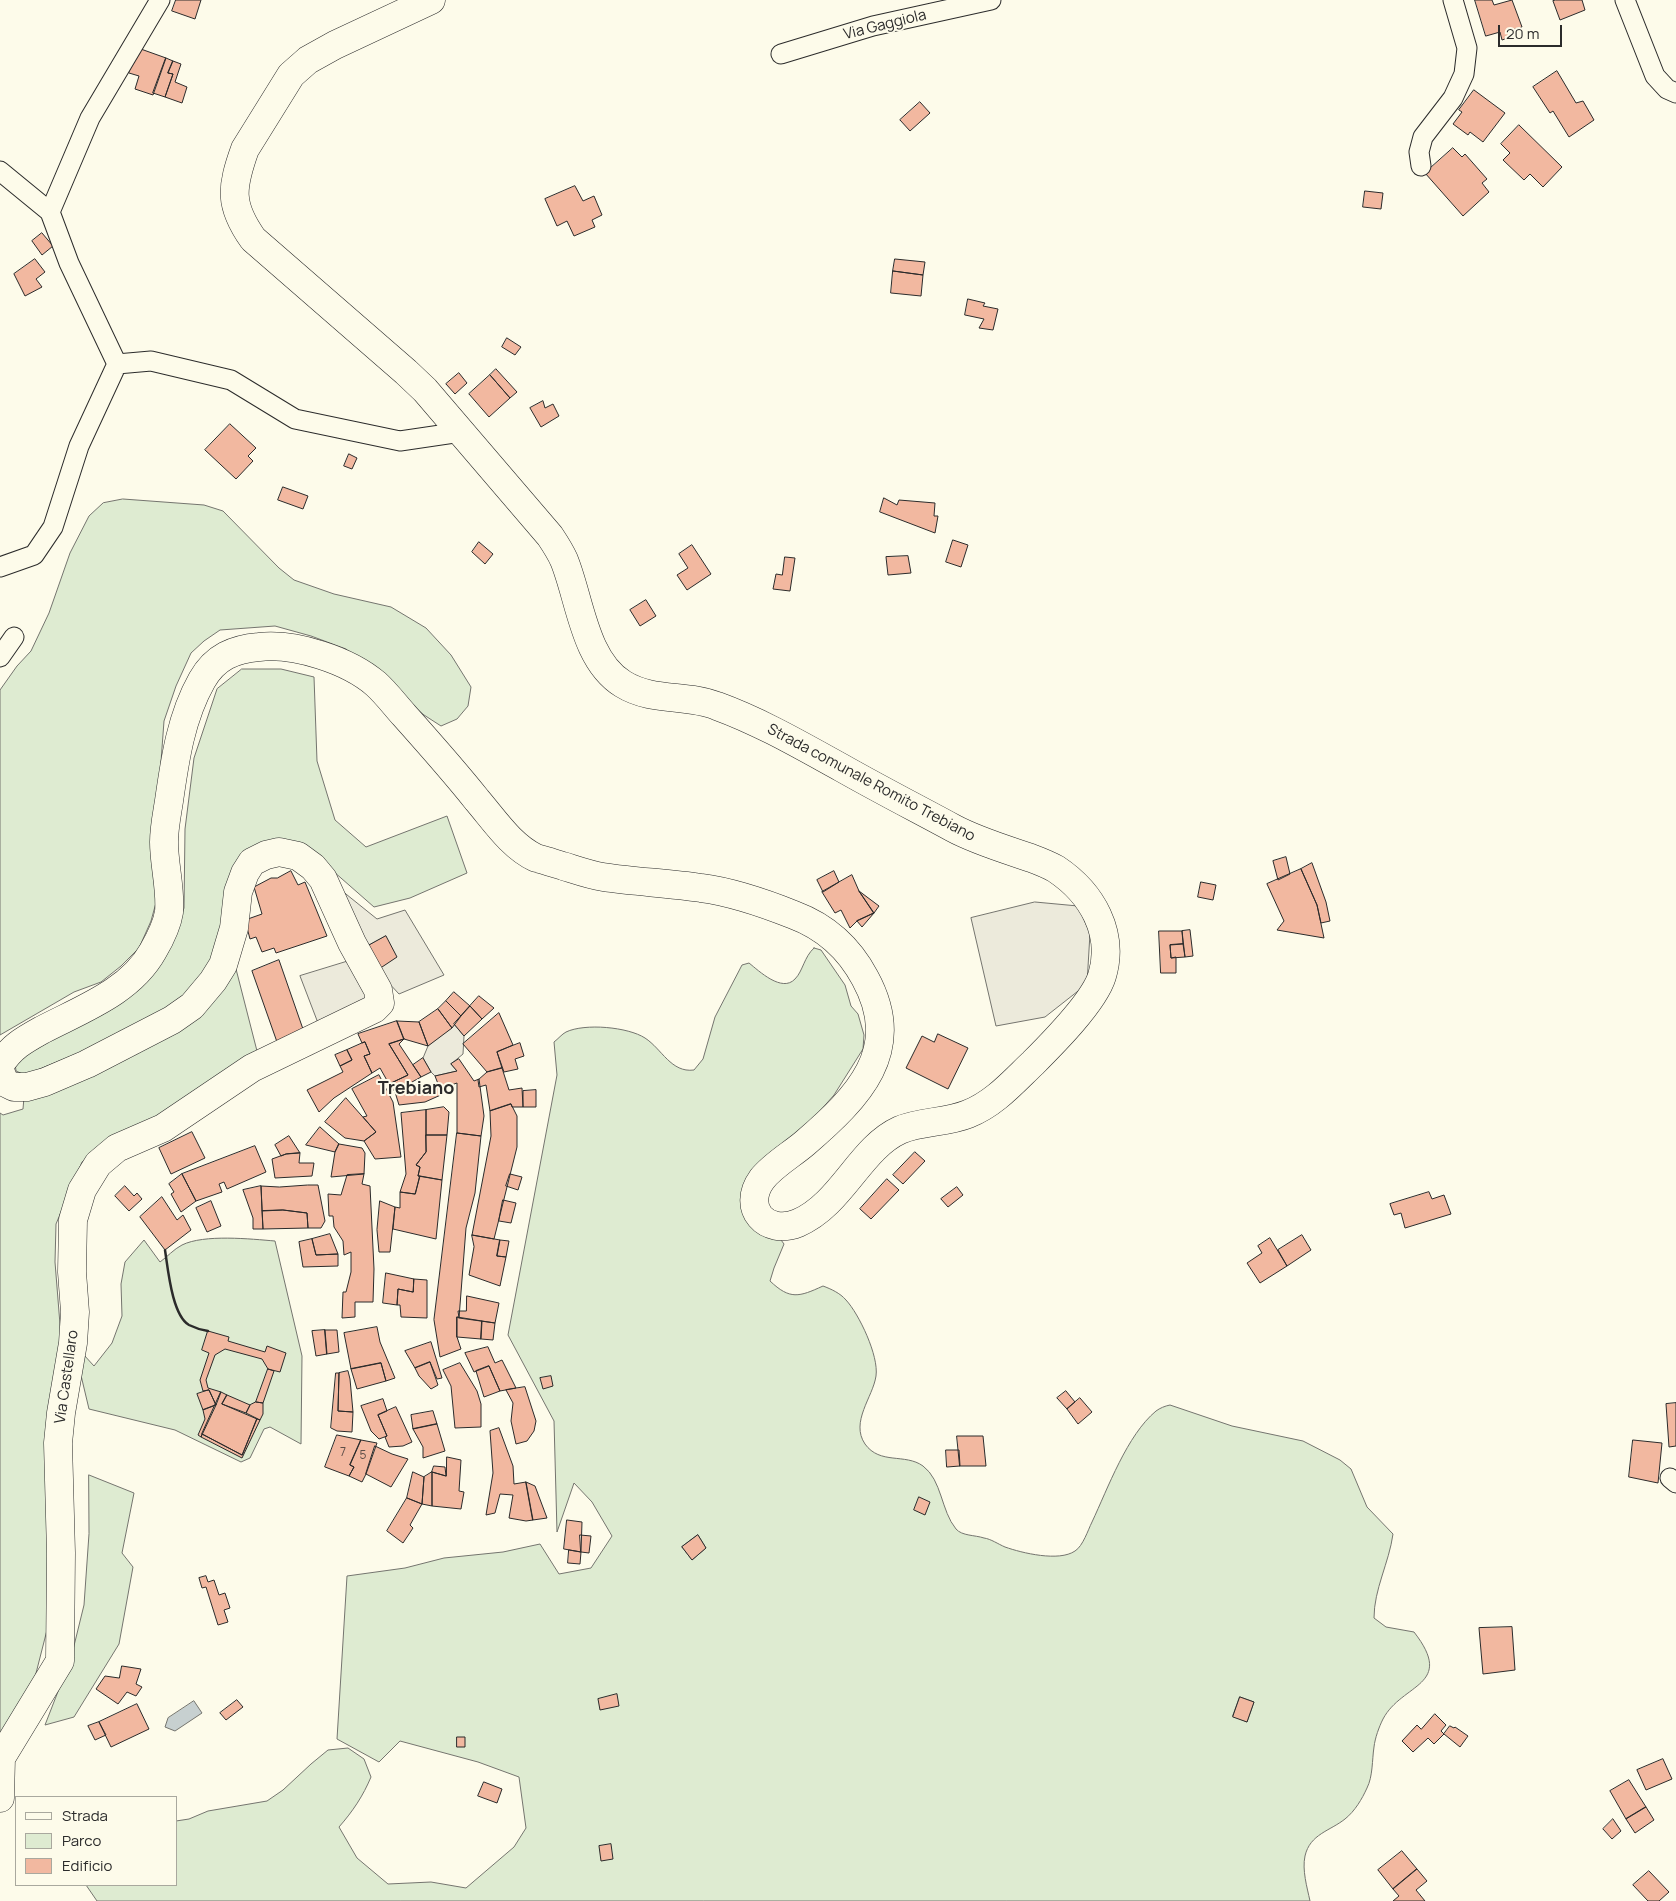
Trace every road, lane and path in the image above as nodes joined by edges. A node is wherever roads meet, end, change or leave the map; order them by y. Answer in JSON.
{"nodes":[{"id":1,"x":160,"y":0,"type":"edge"},
{"id":2,"x":431,"y":0,"type":"edge"},
{"id":3,"x":991,"y":0,"type":"edge"},
{"id":4,"x":1453,"y":0,"type":"edge"},
{"id":5,"x":1624,"y":0,"type":"edge"},
{"id":6,"x":781,"y":54,"type":"dead end"},
{"id":7,"x":1676,"y":94,"type":"edge"},
{"id":8,"x":1421,"y":166,"type":"dead end"},
{"id":9,"x":0,"y":171,"type":"edge"},
{"id":10,"x":50,"y":212,"type":"junction"},
{"id":11,"x":117,"y":364,"type":"junction"},
{"id":12,"x":461,"y":432,"type":"junction"},
{"id":13,"x":0,"y":567,"type":"edge"},
{"id":14,"x":14,"y":636,"type":"dead end"},
{"id":15,"x":0,"y":657,"type":"edge"},
{"id":16,"x":0,"y":1065,"type":"edge"},
{"id":17,"x":0,"y":1070,"type":"edge"},
{"id":18,"x":0,"y":1798,"type":"edge"}],
"edges":[{"from":1,"to":10,"type":"street"},
{"from":2,"to":12,"type":"street","name":"Strada comunale Romito Trebiano"},
{"from":3,"to":6,"type":"street","name":"Via Gaggiola"},
{"from":4,"to":8,"type":"street"},
{"from":5,"to":7,"type":"street"},
{"from":9,"to":10,"type":"street"},
{"from":10,"to":11,"type":"street"},
{"from":11,"to":12,"type":"street"},
{"from":11,"to":13,"type":"street"},
{"from":12,"to":16,"type":"street","name":"Strada comunale Romito Trebiano"},
{"from":14,"to":15,"type":"street"},
{"from":17,"to":18,"type":"street","name":"Via Castellaro"}]}
